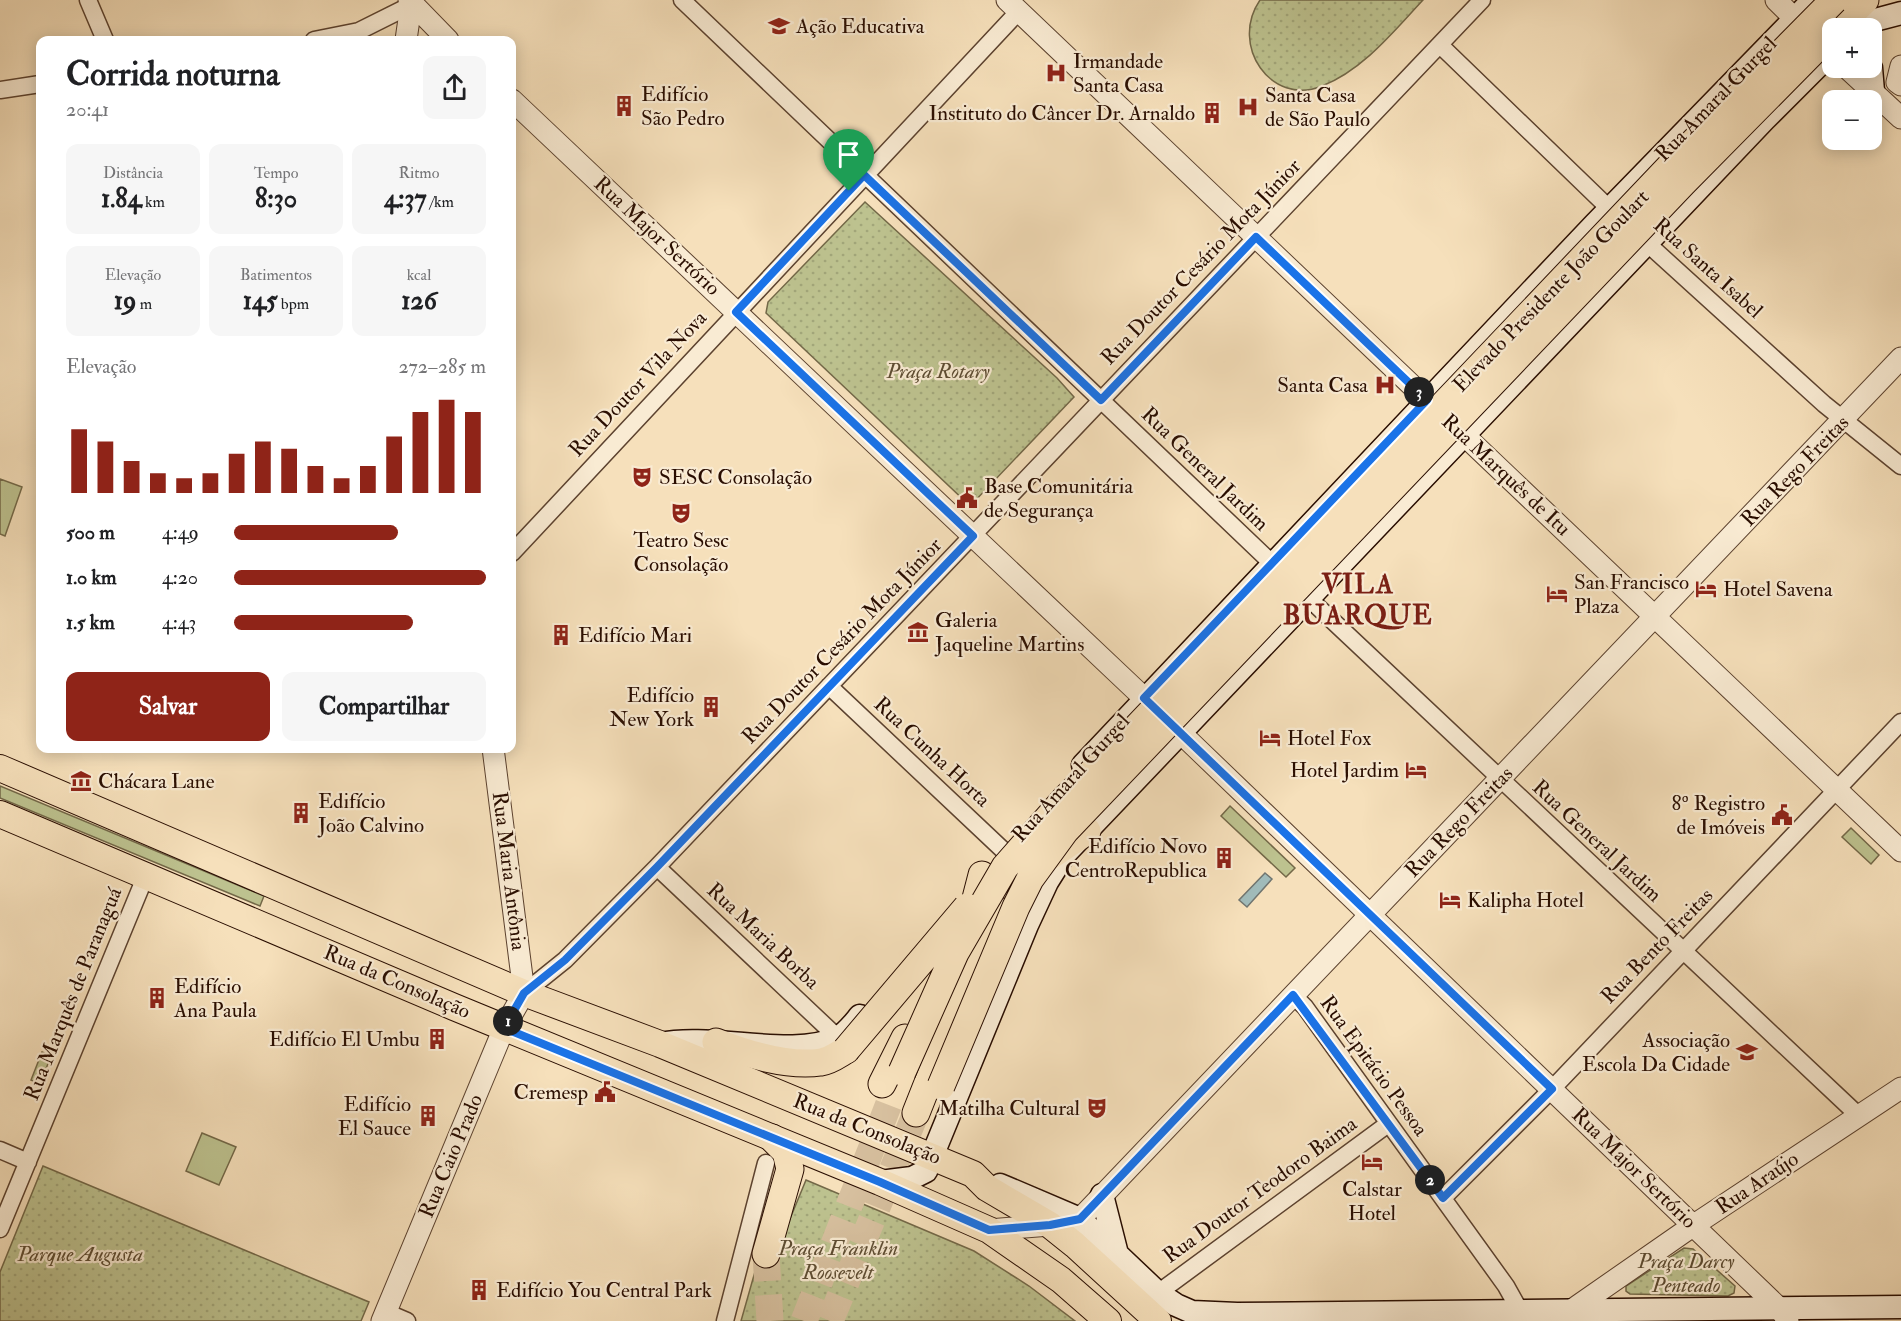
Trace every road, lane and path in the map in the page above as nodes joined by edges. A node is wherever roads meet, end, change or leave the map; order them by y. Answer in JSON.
{"nodes":[{"id":1,"x":88,"y":0,"type":"edge"},
{"id":2,"x":681,"y":0,"type":"edge"},
{"id":3,"x":1482,"y":0,"type":"edge"},
{"id":4,"x":1776,"y":0,"type":"edge"},
{"id":5,"x":1813,"y":0,"type":"edge"},
{"id":6,"x":1834,"y":0,"type":"edge"},
{"id":7,"x":1869,"y":0,"type":"edge"},
{"id":8,"x":414,"y":2,"type":"edge"},
{"id":9,"x":1013,"y":6,"type":"edge"},
{"id":10,"x":1901,"y":13,"type":"edge"},
{"id":11,"x":1795,"y":18,"type":"junction"},
{"id":12,"x":1865,"y":18,"type":"edge"},
{"id":13,"x":1875,"y":18,"type":"edge"},
{"id":14,"x":1882,"y":24,"type":"edge"},
{"id":15,"x":1901,"y":29,"type":"edge"},
{"id":16,"x":443,"y":35,"type":"edge"},
{"id":17,"x":103,"y":36,"type":"edge"},
{"id":18,"x":335,"y":36,"type":"edge"},
{"id":19,"x":408,"y":36,"type":"edge"},
{"id":20,"x":411,"y":36,"type":"edge"},
{"id":21,"x":1822,"y":38,"type":"edge"},
{"id":22,"x":1440,"y":45,"type":"junction"},
{"id":23,"x":1822,"y":60,"type":"edge"},
{"id":24,"x":1822,"y":61,"type":"edge"},
{"id":25,"x":1901,"y":66,"type":"edge"},
{"id":26,"x":1862,"y":78,"type":"edge"},
{"id":27,"x":36,"y":85,"type":"edge"},
{"id":28,"x":1901,"y":86,"type":"edge"},
{"id":29,"x":0,"y":90,"type":"edge"},
{"id":30,"x":1872,"y":90,"type":"edge"},
{"id":31,"x":1882,"y":100,"type":"edge"},
{"id":32,"x":516,"y":104,"type":"edge"},
{"id":33,"x":1901,"y":118,"type":"edge"},
{"id":34,"x":864,"y":175,"type":"junction"},
{"id":35,"x":1610,"y":208,"type":"junction"},
{"id":36,"x":1256,"y":237,"type":"junction"},
{"id":37,"x":1646,"y":243,"type":"junction"},
{"id":38,"x":736,"y":312,"type":"junction"},
{"id":39,"x":1901,"y":358,"type":"edge"},
{"id":40,"x":1101,"y":400,"type":"junction"},
{"id":41,"x":1427,"y":400,"type":"junction"},
{"id":42,"x":1844,"y":420,"type":"junction"},
{"id":43,"x":1464,"y":435,"type":"junction"},
{"id":44,"x":1901,"y":466,"type":"edge"},
{"id":45,"x":973,"y":536,"type":"junction"},
{"id":46,"x":516,"y":548,"type":"edge"},
{"id":47,"x":1272,"y":563,"type":"junction"},
{"id":48,"x":1308,"y":598,"type":"junction"},
{"id":49,"x":1655,"y":616,"type":"junction"},
{"id":50,"x":829,"y":686,"type":"junction"},
{"id":51,"x":1144,"y":698,"type":"junction"},
{"id":52,"x":1901,"y":722,"type":"edge"},
{"id":53,"x":1180,"y":732,"type":"junction"},
{"id":54,"x":494,"y":753,"type":"edge"},
{"id":55,"x":0,"y":768,"type":"edge"},
{"id":56,"x":1499,"y":780,"type":"junction"},
{"id":57,"x":1837,"y":789,"type":"junction"},
{"id":58,"x":0,"y":814,"type":"edge"},
{"id":59,"x":1086,"y":831,"type":"junction"},
{"id":60,"x":1901,"y":851,"type":"edge"},
{"id":61,"x":997,"y":864,"type":"junction"},
{"id":62,"x":657,"y":867,"type":"junction"},
{"id":63,"x":1034,"y":874,"type":"edge"},
{"id":64,"x":1034,"y":874,"type":"edge"},
{"id":65,"x":1034,"y":874,"type":"edge"},
{"id":66,"x":1034,"y":874,"type":"edge"},
{"id":67,"x":146,"y":875,"type":"junction"},
{"id":68,"x":1370,"y":915,"type":"junction"},
{"id":69,"x":1683,"y":951,"type":"junction"},
{"id":70,"x":524,"y":993,"type":"junction"},
{"id":71,"x":1293,"y":995,"type":"junction"},
{"id":72,"x":504,"y":1028,"type":"junction"},
{"id":73,"x":716,"y":1042,"type":"joint"},
{"id":74,"x":660,"y":1044,"type":"junction"},
{"id":75,"x":842,"y":1044,"type":"junction"},
{"id":76,"x":892,"y":1086,"type":"tunnel mouth"},
{"id":77,"x":1901,"y":1088,"type":"edge"},
{"id":78,"x":1552,"y":1089,"type":"junction"},
{"id":79,"x":1858,"y":1116,"type":"junction"},
{"id":80,"x":1388,"y":1124,"type":"junction"},
{"id":81,"x":0,"y":1150,"type":"edge"},
{"id":82,"x":769,"y":1151,"type":"junction"},
{"id":83,"x":933,"y":1156,"type":"junction"},
{"id":84,"x":28,"y":1162,"type":"junction"},
{"id":85,"x":973,"y":1174,"type":"junction"},
{"id":86,"x":880,"y":1182,"type":"junction"},
{"id":87,"x":1102,"y":1195,"type":"junction"},
{"id":88,"x":1443,"y":1198,"type":"junction"},
{"id":89,"x":1080,"y":1219,"type":"junction"},
{"id":90,"x":1050,"y":1225,"type":"junction"},
{"id":91,"x":1694,"y":1225,"type":"junction"},
{"id":92,"x":0,"y":1229,"type":"edge"},
{"id":93,"x":989,"y":1230,"type":"junction"},
{"id":94,"x":766,"y":1254,"type":"tunnel mouth"},
{"id":95,"x":1117,"y":1254,"type":"junction"},
{"id":96,"x":1164,"y":1306,"type":"edge"},
{"id":97,"x":1901,"y":1308,"type":"edge"},
{"id":98,"x":1784,"y":1315,"type":"edge"},
{"id":99,"x":1523,"y":1316,"type":"edge"},
{"id":100,"x":1563,"y":1316,"type":"edge"},
{"id":101,"x":384,"y":1317,"type":"edge"},
{"id":102,"x":407,"y":1321,"type":"edge"},
{"id":103,"x":725,"y":1321,"type":"edge"},
{"id":104,"x":1108,"y":1321,"type":"edge"}],
"edges":[{"from":1,"to":17,"type":"street"},
{"from":2,"to":34,"type":"street","name":"Rua General Jardim"},
{"from":3,"to":22,"type":"street","name":"Rua Doutor Cesário Mota Júnior"},
{"from":4,"to":11,"type":"street"},
{"from":5,"to":11,"type":"main road","name":"Rua Amaral Gurgel"},
{"from":6,"to":61,"type":"highway","name":"Elevado Presidente João Goulart","bridge":true},
{"from":7,"to":12,"type":"main road"},
{"from":8,"to":16,"type":"street"},
{"from":8,"to":18,"type":"street"},
{"from":8,"to":19,"type":"street"},
{"from":9,"to":34,"type":"street","name":"Rua Doutor Vila Nova"},
{"from":9,"to":36,"type":"street","name":"Rua Marquês de Itu"},
{"from":10,"to":13,"type":"main road"},
{"from":11,"to":21,"type":"street"},
{"from":11,"to":35,"type":"main road","name":"Rua Amaral Gurgel"},
{"from":14,"to":15,"type":"main road"},
{"from":16,"to":20,"type":"street"},
{"from":22,"to":35,"type":"street","name":"Rua Santa Isabel"},
{"from":22,"to":36,"type":"street","name":"Rua Doutor Cesário Mota Júnior"},
{"from":23,"to":66,"type":"highway","name":"Elevado Presidente João Goulart","bridge":true},
{"from":24,"to":37,"type":"main road"},
{"from":25,"to":28,"type":"street"},
{"from":26,"to":30,"type":"street"},
{"from":27,"to":29,"type":"street"},
{"from":31,"to":33,"type":"street"},
{"from":32,"to":38,"type":"street","name":"Rua Major Sertório"},
{"from":34,"to":38,"type":"street","name":"Rua Doutor Vila Nova"},
{"from":34,"to":40,"type":"street","name":"Rua General Jardim"},
{"from":35,"to":37,"type":"street","name":"Rua Santa Isabel"},
{"from":35,"to":41,"type":"main road","name":"Rua Amaral Gurgel"},
{"from":36,"to":40,"type":"street","name":"Rua Doutor Cesário Mota Júnior"},
{"from":36,"to":41,"type":"street","name":"Rua Marquês de Itu"},
{"from":37,"to":42,"type":"street","name":"Rua Santa Isabel"},
{"from":37,"to":43,"type":"main road"},
{"from":38,"to":45,"type":"street","name":"Rua Major Sertório"},
{"from":38,"to":46,"type":"street","name":"Rua Doutor Vila Nova"},
{"from":39,"to":42,"type":"street","name":"Rua Rego Freitas"},
{"from":40,"to":45,"type":"street","name":"Rua Doutor Cesário Mota Júnior"},
{"from":40,"to":47,"type":"street","name":"Rua General Jardim"},
{"from":41,"to":43,"type":"street","name":"Rua Marquês de Itu"},
{"from":41,"to":47,"type":"main road","name":"Rua Amaral Gurgel"},
{"from":42,"to":44,"type":"street","name":"Rua Santa Isabel"},
{"from":42,"to":49,"type":"street","name":"Rua Rego Freitas"},
{"from":43,"to":48,"type":"main road"},
{"from":43,"to":49,"type":"street","name":"Rua Marquês de Itu"},
{"from":45,"to":50,"type":"street","name":"Rua Doutor Cesário Mota Júnior"},
{"from":45,"to":51,"type":"street","name":"Rua Major Sertório"},
{"from":47,"to":48,"type":"street","name":"Rua General Jardim"},
{"from":47,"to":51,"type":"main road","name":"Rua Amaral Gurgel"},
{"from":48,"to":53,"type":"main road"},
{"from":48,"to":56,"type":"street","name":"Rua General Jardim"},
{"from":49,"to":56,"type":"street","name":"Rua Rego Freitas"},
{"from":49,"to":57,"type":"street","name":"Rua Marquês de Itu"},
{"from":50,"to":61,"type":"street","name":"Rua Cunha Horta"},
{"from":50,"to":62,"type":"street","name":"Rua Doutor Cesário Mota Júnior"},
{"from":51,"to":53,"type":"street","name":"Rua Major Sertório"},
{"from":51,"to":61,"type":"main road","name":"Rua Amaral Gurgel"},
{"from":52,"to":57,"type":"street","name":"Rua Bento Freitas"},
{"from":53,"to":59,"type":"main road"},
{"from":53,"to":68,"type":"street","name":"Rua Major Sertório"},
{"from":54,"to":70,"type":"street","name":"Rua Maria Antônia"},
{"from":55,"to":70,"type":"main road","name":"Rua da Consolação"},
{"from":56,"to":68,"type":"street","name":"Rua Rego Freitas"},
{"from":56,"to":69,"type":"street","name":"Rua General Jardim"},
{"from":57,"to":60,"type":"street","name":"Rua Marquês de Itu"},
{"from":57,"to":69,"type":"street","name":"Rua Bento Freitas"},
{"from":58,"to":67,"type":"main road","name":"Rua da Consolação"},
{"from":59,"to":63,"type":"highway","name":"Elevado Presidente João Goulart","bridge":true},
{"from":59,"to":83,"type":"main road"},
{"from":61,"to":75,"type":"highway","bridge":true},
{"from":61,"to":76,"type":"highway","name":"Elevado Presidente João Goulart","bridge":true},
{"from":62,"to":70,"type":"street","name":"Rua Doutor Cesário Mota Júnior"},
{"from":62,"to":75,"type":"street","name":"Rua Maria Borba"},
{"from":64,"to":65,"type":"highway","name":"Elevado Presidente João Goulart","bridge":true},
{"from":67,"to":72,"type":"main road","name":"Rua da Consolação"},
{"from":67,"to":84,"type":"street","name":"Rua Marquês de Paranaguá"},
{"from":68,"to":71,"type":"street","name":"Rua Rego Freitas"},
{"from":68,"to":78,"type":"street","name":"Rua Major Sertório"},
{"from":69,"to":78,"type":"street","name":"Rua Bento Freitas"},
{"from":69,"to":79,"type":"street","name":"Rua General Jardim"},
{"from":70,"to":72,"type":"street","name":"Rua Caio Prado"},
{"from":70,"to":74,"type":"main road","name":"Rua da Consolação"},
{"from":71,"to":80,"type":"street","name":"Rua Epitácio Pessoa"},
{"from":71,"to":87,"type":"street","name":"Rua Rego Freitas"},
{"from":72,"to":82,"type":"main road","name":"Rua da Consolação"},
{"from":72,"to":101,"type":"street","name":"Rua Caio Prado"},
{"from":73,"to":74,"type":"main road","name":"Rua da Consolação"},
{"from":73,"to":75,"type":"highway"},
{"from":74,"to":83,"type":"main road","name":"Rua da Consolação"},
{"from":77,"to":79,"type":"street","name":"Rua Araújo"},
{"from":78,"to":88,"type":"street","name":"Rua Bento Freitas"},
{"from":78,"to":91,"type":"street","name":"Rua Major Sertório"},
{"from":79,"to":91,"type":"street","name":"Rua Araújo"},
{"from":80,"to":88,"type":"street","name":"Rua Epitácio Pessoa"},
{"from":80,"to":96,"type":"street","name":"Rua Doutor Teodoro Baima"},
{"from":81,"to":84,"type":"street"},
{"from":82,"to":86,"type":"main road","name":"Rua da Consolação"},
{"from":82,"to":94,"type":"highway"},
{"from":82,"to":103,"type":"street"},
{"from":83,"to":85,"type":"main road","name":"Rua da Consolação"},
{"from":83,"to":86,"type":"main road"},
{"from":84,"to":92,"type":"street","name":"Rua Marquês de Paranaguá"},
{"from":85,"to":89,"type":"main road","name":"Rua da Consolação"},
{"from":85,"to":90,"type":"main road","name":"Rua da Consolação"},
{"from":86,"to":93,"type":"main road","name":"Rua da Consolação"},
{"from":87,"to":89,"type":"street","name":"Rua Rego Freitas"},
{"from":87,"to":95,"type":"main road"},
{"from":88,"to":99,"type":"street","name":"Rua Epitácio Pessoa"},
{"from":89,"to":90,"type":"street"},
{"from":89,"to":95,"type":"main road","name":"Rua da Consolação"},
{"from":90,"to":93,"type":"street"},
{"from":90,"to":96,"type":"main road","name":"Rua da Consolação"},
{"from":91,"to":98,"type":"street","name":"Rua Major Sertório"},
{"from":91,"to":100,"type":"street","name":"Rua Araújo"},
{"from":93,"to":104,"type":"main road","name":"Rua da Consolação"},
{"from":95,"to":96,"type":"main road","name":"Rua da Consolação"},
{"from":96,"to":99,"type":"main road"},
{"from":97,"to":98,"type":"main road"},
{"from":98,"to":100,"type":"main road"},
{"from":99,"to":100,"type":"main road"},
{"from":101,"to":102,"type":"street"}]}
